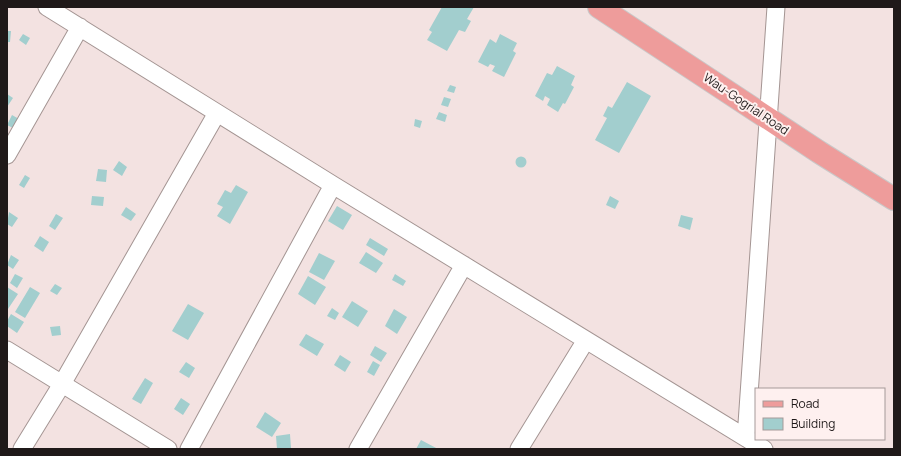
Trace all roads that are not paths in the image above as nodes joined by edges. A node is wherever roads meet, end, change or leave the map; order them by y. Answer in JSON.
{"nodes":[{"id":1,"x":47,"y":7,"type":"edge"},
{"id":2,"x":599,"y":7,"type":"edge"},
{"id":3,"x":776,"y":7,"type":"edge"},
{"id":4,"x":80,"y":27,"type":"junction"},
{"id":5,"x":217,"y":112,"type":"junction"},
{"id":6,"x":767,"y":118,"type":"junction"},
{"id":7,"x":7,"y":155,"type":"edge"},
{"id":8,"x":333,"y":185,"type":"junction"},
{"id":9,"x":894,"y":199,"type":"edge"},
{"id":10,"x":464,"y":265,"type":"junction"},
{"id":11,"x":586,"y":340,"type":"junction"},
{"id":12,"x":7,"y":350,"type":"edge"},
{"id":13,"x":62,"y":384,"type":"junction"},
{"id":14,"x":746,"y":438,"type":"junction"},
{"id":15,"x":22,"y":449,"type":"edge"},
{"id":16,"x":168,"y":449,"type":"edge"},
{"id":17,"x":188,"y":449,"type":"edge"},
{"id":18,"x":358,"y":449,"type":"edge"},
{"id":19,"x":520,"y":449,"type":"edge"},
{"id":20,"x":764,"y":449,"type":"edge"}],
"edges":[{"from":1,"to":4,"type":"street"},
{"from":2,"to":6,"type":"main road","name":"Wau-Gogrial Road"},
{"from":3,"to":6,"type":"street"},
{"from":4,"to":5,"type":"street"},
{"from":4,"to":7,"type":"street"},
{"from":5,"to":8,"type":"street"},
{"from":5,"to":13,"type":"street"},
{"from":6,"to":9,"type":"main road","name":"Wau-Gogrial Road"},
{"from":6,"to":14,"type":"street"},
{"from":8,"to":10,"type":"street"},
{"from":8,"to":17,"type":"street"},
{"from":10,"to":11,"type":"street"},
{"from":10,"to":18,"type":"street"},
{"from":11,"to":14,"type":"street"},
{"from":11,"to":19,"type":"street"},
{"from":12,"to":13,"type":"street"},
{"from":13,"to":15,"type":"street"},
{"from":13,"to":16,"type":"street"},
{"from":14,"to":20,"type":"street"}]}
